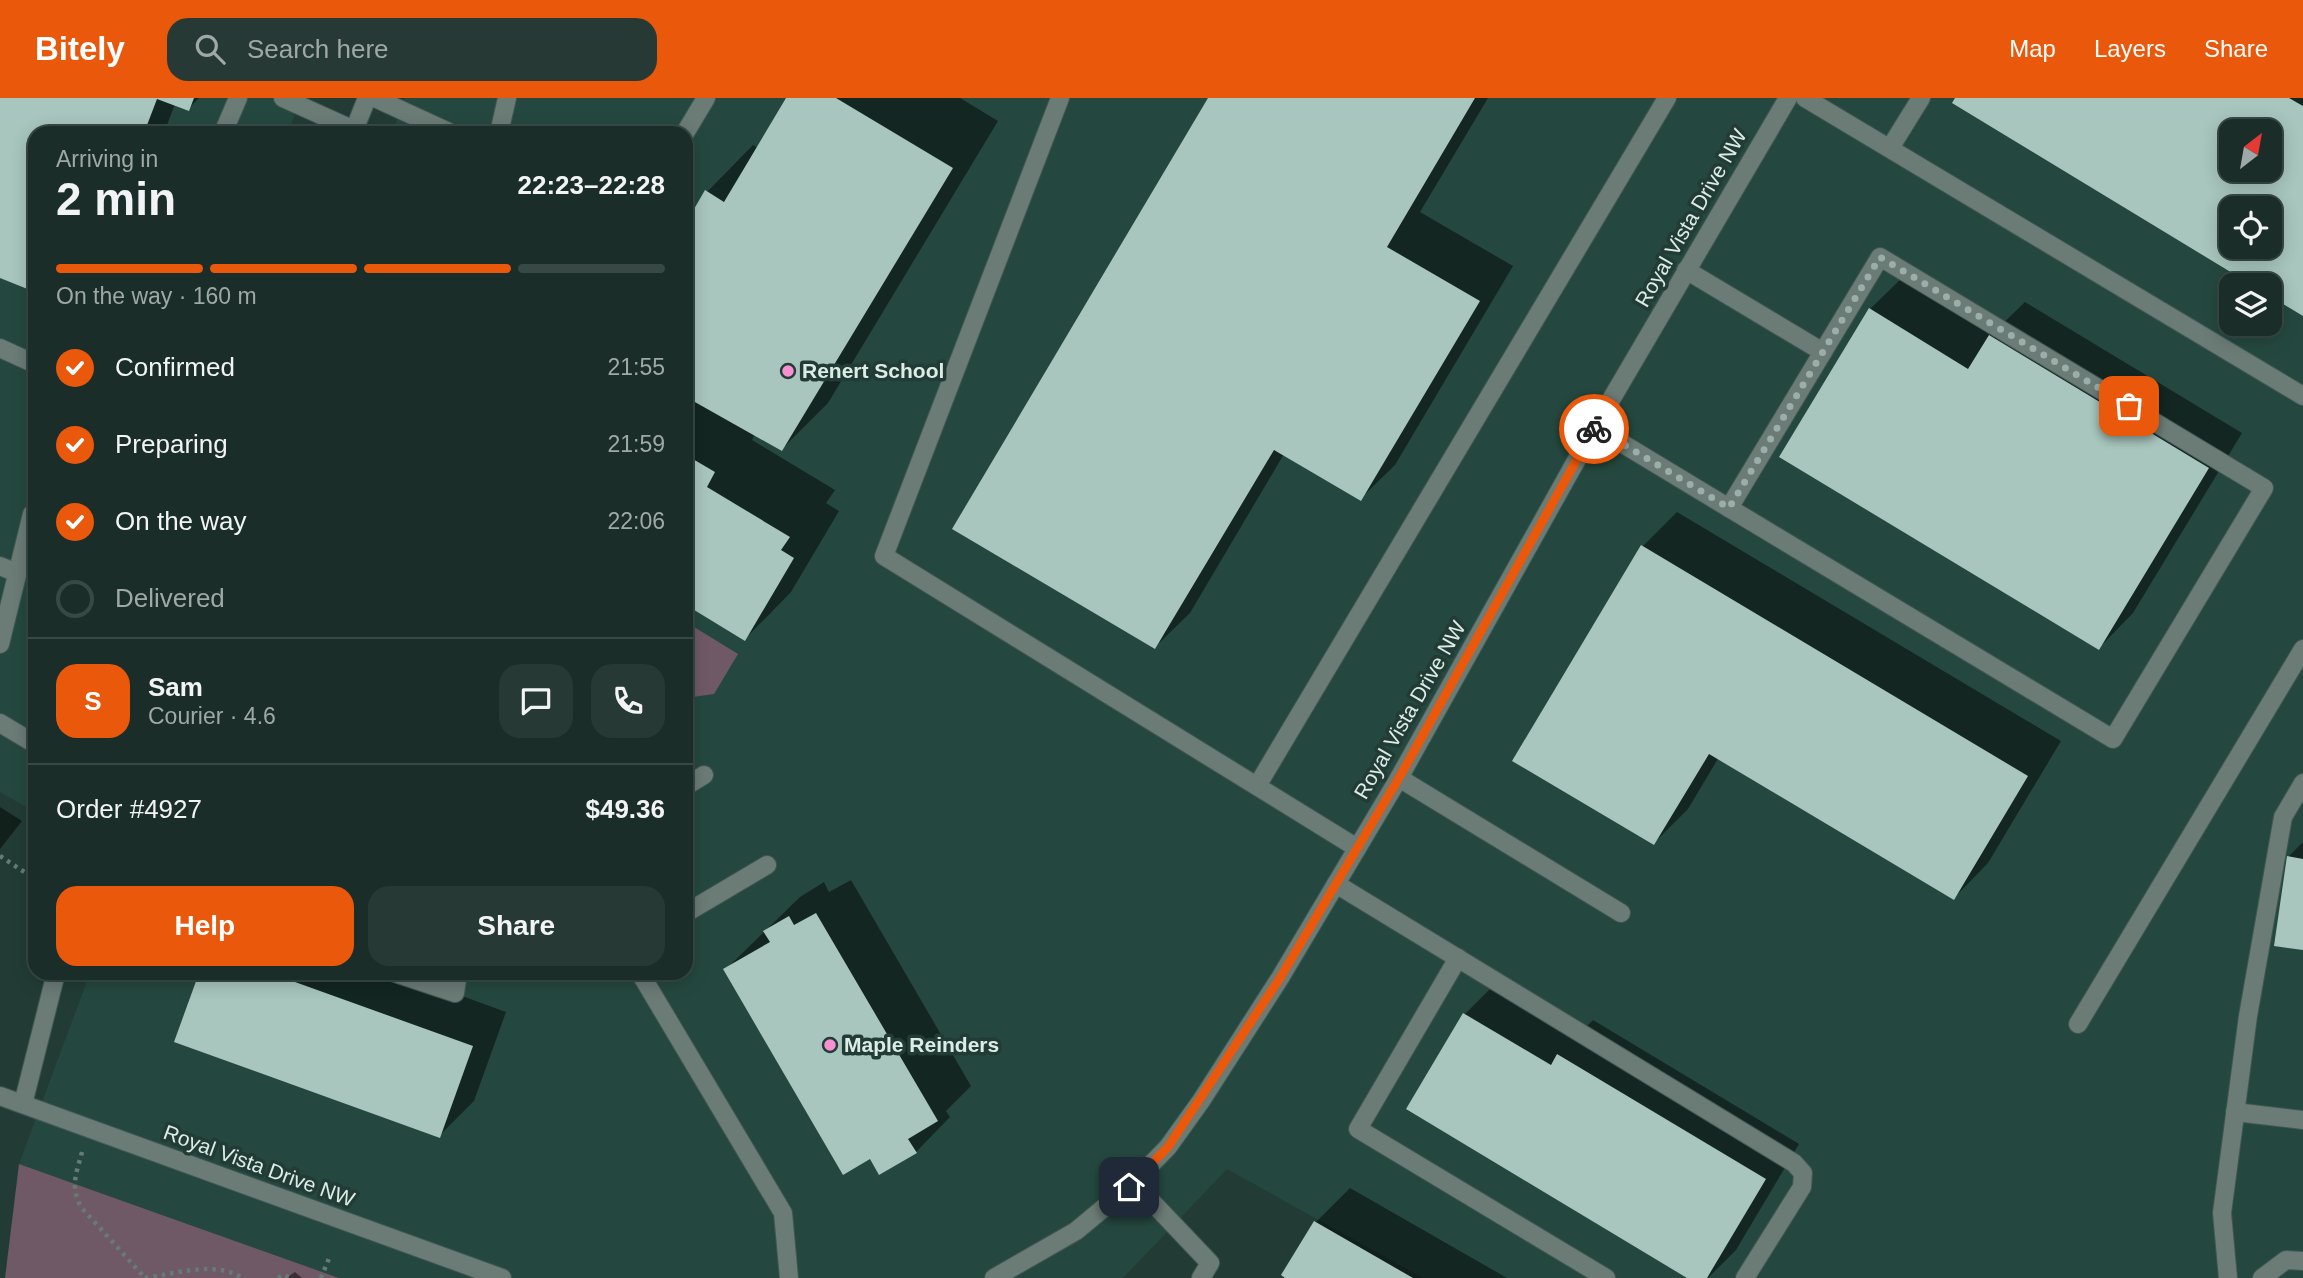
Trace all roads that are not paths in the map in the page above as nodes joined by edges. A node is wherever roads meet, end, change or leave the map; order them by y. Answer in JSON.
{"nodes":[{"id":1,"x":238,"y":98,"type":"edge"},
{"id":2,"x":283,"y":98,"type":"edge"},
{"id":3,"x":366,"y":98,"type":"edge"},
{"id":4,"x":375,"y":98,"type":"edge"},
{"id":5,"x":508,"y":98,"type":"edge"},
{"id":6,"x":706,"y":98,"type":"edge"},
{"id":7,"x":1060,"y":98,"type":"edge"},
{"id":8,"x":1667,"y":98,"type":"edge"},
{"id":9,"x":1788,"y":98,"type":"edge"},
{"id":10,"x":1805,"y":98,"type":"edge"},
{"id":11,"x":1921,"y":98,"type":"edge"},
{"id":12,"x":225,"y":126,"type":"edge"},
{"id":13,"x":343,"y":126,"type":"edge"},
{"id":14,"x":356,"y":126,"type":"edge"},
{"id":15,"x":436,"y":126,"type":"edge"},
{"id":16,"x":501,"y":126,"type":"edge"},
{"id":17,"x":689,"y":126,"type":"edge"},
{"id":18,"x":1890,"y":148,"type":"junction"},
{"id":19,"x":1686,"y":270,"type":"junction"},
{"id":20,"x":0,"y":348,"type":"edge"},
{"id":21,"x":1822,"y":352,"type":"junction"},
{"id":22,"x":28,"y":361,"type":"edge"},
{"id":23,"x":2303,"y":396,"type":"edge"},
{"id":24,"x":1595,"y":427,"type":"junction"},
{"id":25,"x":1729,"y":508,"type":"junction"},
{"id":26,"x":28,"y":530,"type":"edge"},
{"id":27,"x":0,"y":566,"type":"edge"},
{"id":28,"x":17,"y":573,"type":"junction"},
{"id":29,"x":0,"y":645,"type":"edge"},
{"id":30,"x":2303,"y":649,"type":"edge"},
{"id":31,"x":0,"y":723,"type":"edge"},
{"id":32,"x":28,"y":740,"type":"edge"},
{"id":33,"x":704,"y":775,"type":"dead end"},
{"id":34,"x":1399,"y":778,"type":"junction"},
{"id":35,"x":693,"y":782,"type":"edge"},
{"id":36,"x":2303,"y":783,"type":"edge"},
{"id":37,"x":1257,"y":786,"type":"junction"},
{"id":38,"x":1357,"y":848,"type":"junction"},
{"id":39,"x":767,"y":865,"type":"dead end"},
{"id":40,"x":1336,"y":884,"type":"junction"},
{"id":41,"x":693,"y":909,"type":"edge"},
{"id":42,"x":1621,"y":913,"type":"dead end"},
{"id":43,"x":1458,"y":958,"type":"junction"},
{"id":44,"x":53,"y":980,"type":"edge"},
{"id":45,"x":416,"y":980,"type":"edge"},
{"id":46,"x":457,"y":980,"type":"edge"},
{"id":47,"x":644,"y":980,"type":"edge"},
{"id":48,"x":2078,"y":1024,"type":"dead end"},
{"id":49,"x":0,"y":1096,"type":"edge"},
{"id":50,"x":23,"y":1104,"type":"junction"},
{"id":51,"x":2235,"y":1112,"type":"junction"},
{"id":52,"x":2303,"y":1120,"type":"edge"},
{"id":53,"x":1133,"y":1182,"type":"junction"},
{"id":54,"x":2303,"y":1261,"type":"edge"},
{"id":55,"x":502,"y":1278,"type":"edge"},
{"id":56,"x":789,"y":1278,"type":"edge"},
{"id":57,"x":994,"y":1278,"type":"edge"},
{"id":58,"x":1201,"y":1278,"type":"edge"},
{"id":59,"x":1606,"y":1278,"type":"edge"},
{"id":60,"x":1745,"y":1278,"type":"edge"},
{"id":61,"x":2228,"y":1278,"type":"edge"},
{"id":62,"x":2262,"y":1278,"type":"edge"}],
"edges":[{"from":1,"to":12,"type":"street"},
{"from":2,"to":13,"type":"street"},
{"from":3,"to":14,"type":"street"},
{"from":4,"to":15,"type":"street"},
{"from":5,"to":16,"type":"street"},
{"from":6,"to":17,"type":"street"},
{"from":7,"to":37,"type":"street"},
{"from":8,"to":37,"type":"street"},
{"from":9,"to":19,"type":"street","name":"Royal Vista Drive NW"},
{"from":10,"to":18,"type":"street"},
{"from":11,"to":18,"type":"street"},
{"from":18,"to":23,"type":"street"},
{"from":19,"to":21,"type":"street"},
{"from":19,"to":24,"type":"street","name":"Royal Vista Drive NW"},
{"from":20,"to":22,"type":"street"},
{"from":21,"to":25,"type":"street"},
{"from":21,"to":25,"type":"street"},
{"from":24,"to":25,"type":"street"},
{"from":24,"to":34,"type":"street","name":"Royal Vista Drive NW"},
{"from":26,"to":28,"type":"street"},
{"from":27,"to":28,"type":"street"},
{"from":28,"to":29,"type":"street"},
{"from":30,"to":48,"type":"street"},
{"from":31,"to":32,"type":"street"},
{"from":33,"to":35,"type":"street"},
{"from":34,"to":38,"type":"street","name":"Royal Vista Drive NW"},
{"from":34,"to":42,"type":"street"},
{"from":36,"to":51,"type":"street"},
{"from":37,"to":38,"type":"street"},
{"from":38,"to":40,"type":"street","name":"Royal Vista Drive NW"},
{"from":39,"to":41,"type":"street"},
{"from":40,"to":43,"type":"street"},
{"from":40,"to":53,"type":"street","name":"Royal Vista Drive NW"},
{"from":43,"to":59,"type":"street"},
{"from":43,"to":60,"type":"street"},
{"from":44,"to":50,"type":"street"},
{"from":45,"to":46,"type":"street"},
{"from":47,"to":56,"type":"street"},
{"from":49,"to":50,"type":"street","name":"Royal Vista Drive NW"},
{"from":50,"to":55,"type":"street","name":"Royal Vista Drive NW"},
{"from":51,"to":52,"type":"street"},
{"from":51,"to":61,"type":"street"},
{"from":53,"to":57,"type":"street","name":"Royal Vista Drive NW"},
{"from":53,"to":58,"type":"street"},
{"from":54,"to":62,"type":"street"}]}
